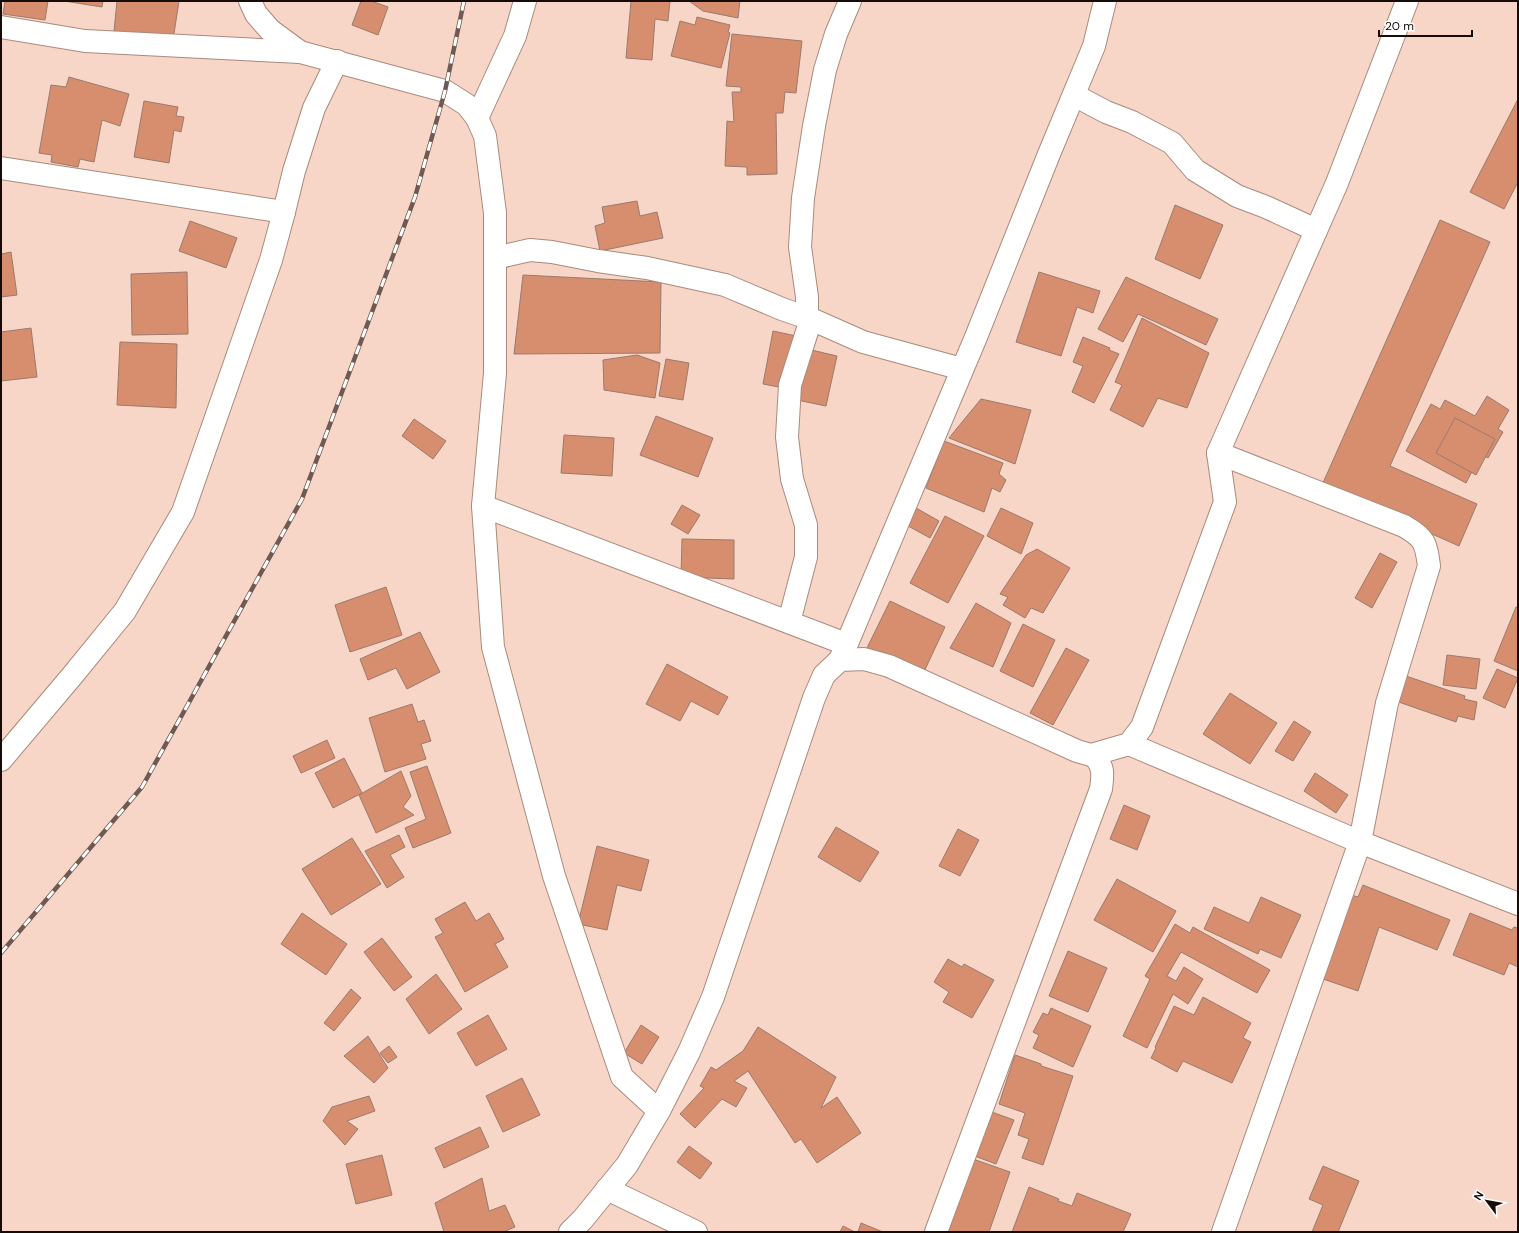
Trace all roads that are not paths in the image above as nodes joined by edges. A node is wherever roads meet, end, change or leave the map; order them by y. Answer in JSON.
{"nodes":[{"id":1,"x":250,"y":1,"type":"edge"},
{"id":2,"x":525,"y":1,"type":"edge"},
{"id":3,"x":850,"y":1,"type":"edge"},
{"id":4,"x":1105,"y":1,"type":"edge"},
{"id":5,"x":1407,"y":1,"type":"edge"},
{"id":6,"x":1,"y":26,"type":"edge"},
{"id":7,"x":300,"y":52,"type":"junction"},
{"id":8,"x":337,"y":61,"type":"junction"},
{"id":9,"x":1074,"y":95,"type":"junction"},
{"id":10,"x":477,"y":118,"type":"junction"},
{"id":11,"x":1,"y":168,"type":"edge"},
{"id":12,"x":284,"y":212,"type":"junction"},
{"id":13,"x":1316,"y":230,"type":"junction"},
{"id":14,"x":495,"y":258,"type":"junction"},
{"id":15,"x":809,"y":318,"type":"junction"},
{"id":16,"x":962,"y":369,"type":"junction"},
{"id":17,"x":1218,"y":453,"type":"junction"},
{"id":18,"x":483,"y":506,"type":"junction"},
{"id":19,"x":789,"y":622,"type":"junction"},
{"id":20,"x":843,"y":652,"type":"junction"},
{"id":21,"x":1129,"y":744,"type":"junction"},
{"id":22,"x":1094,"y":754,"type":"junction"},
{"id":23,"x":1,"y":760,"type":"edge"},
{"id":24,"x":1360,"y":842,"type":"junction"},
{"id":25,"x":1518,"y":904,"type":"edge"},
{"id":26,"x":659,"y":1111,"type":"junction"},
{"id":27,"x":606,"y":1189,"type":"junction"},
{"id":28,"x":570,"y":1232,"type":"edge"},
{"id":29,"x":696,"y":1232,"type":"edge"},
{"id":30,"x":936,"y":1232,"type":"edge"},
{"id":31,"x":1223,"y":1232,"type":"edge"}],
"edges":[{"from":1,"to":7,"type":"street"},
{"from":2,"to":10,"type":"street"},
{"from":3,"to":15,"type":"street"},
{"from":4,"to":9,"type":"street"},
{"from":5,"to":13,"type":"street"},
{"from":6,"to":7,"type":"street"},
{"from":7,"to":8,"type":"street"},
{"from":8,"to":10,"type":"street"},
{"from":8,"to":12,"type":"street"},
{"from":9,"to":13,"type":"street"},
{"from":9,"to":16,"type":"street"},
{"from":10,"to":14,"type":"street"},
{"from":11,"to":12,"type":"street"},
{"from":12,"to":23,"type":"street"},
{"from":13,"to":17,"type":"street"},
{"from":14,"to":15,"type":"street"},
{"from":14,"to":18,"type":"street"},
{"from":15,"to":16,"type":"street"},
{"from":15,"to":19,"type":"street"},
{"from":16,"to":20,"type":"street"},
{"from":17,"to":21,"type":"street"},
{"from":17,"to":24,"type":"street"},
{"from":18,"to":19,"type":"street"},
{"from":18,"to":26,"type":"street"},
{"from":19,"to":20,"type":"street"},
{"from":20,"to":22,"type":"street"},
{"from":20,"to":26,"type":"street"},
{"from":21,"to":22,"type":"street"},
{"from":21,"to":24,"type":"street"},
{"from":22,"to":30,"type":"street"},
{"from":24,"to":25,"type":"street"},
{"from":24,"to":31,"type":"street"},
{"from":26,"to":27,"type":"street"},
{"from":27,"to":28,"type":"street"},
{"from":27,"to":29,"type":"street"}]}
